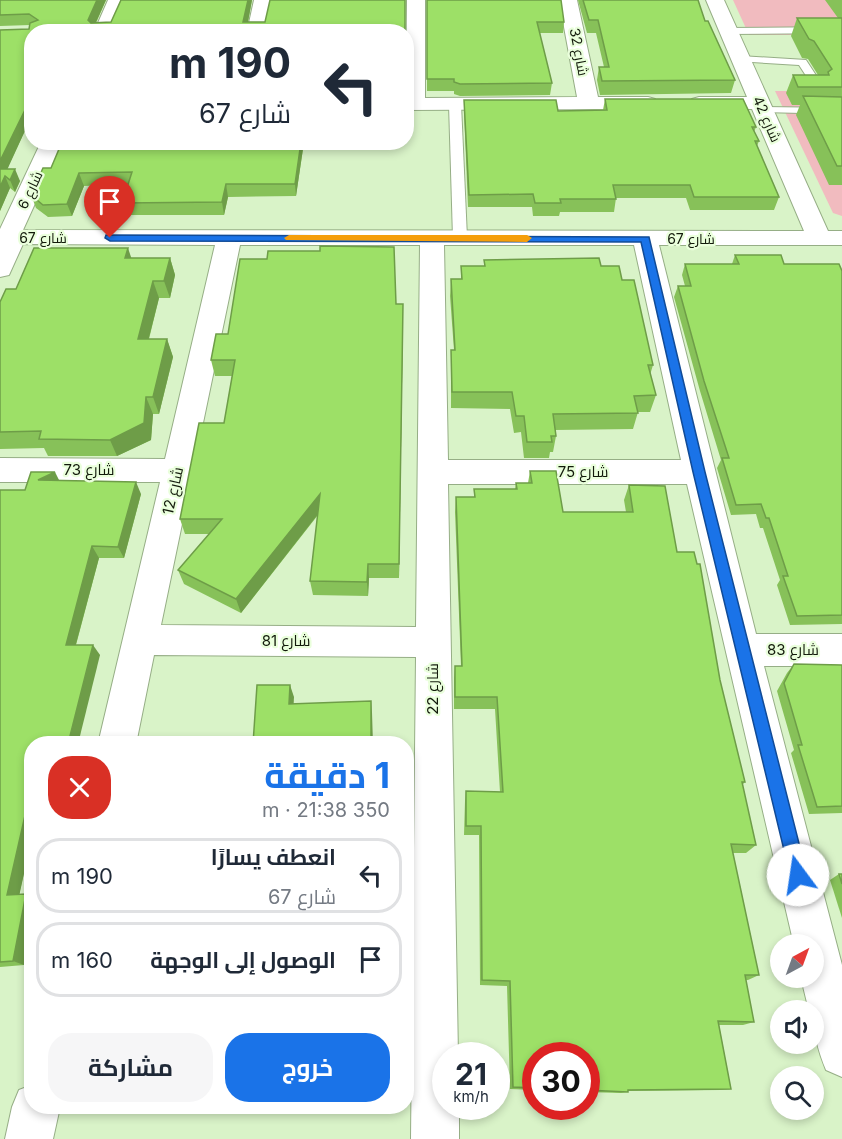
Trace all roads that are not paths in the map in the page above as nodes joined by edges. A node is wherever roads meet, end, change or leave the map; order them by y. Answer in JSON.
{"nodes":[{"id":1,"x":117,"y":0,"type":"edge"},
{"id":2,"x":263,"y":0,"type":"edge"},
{"id":3,"x":416,"y":0,"type":"edge"},
{"id":4,"x":568,"y":0,"type":"edge"},
{"id":5,"x":715,"y":0,"type":"edge"},
{"id":6,"x":106,"y":24,"type":"edge"},
{"id":7,"x":258,"y":24,"type":"edge"},
{"id":8,"x":842,"y":30,"type":"edge"},
{"id":9,"x":728,"y":31,"type":"junction"},
{"id":10,"x":414,"y":42,"type":"edge"},
{"id":11,"x":740,"y":59,"type":"junction"},
{"id":12,"x":818,"y":86,"type":"edge"},
{"id":13,"x":414,"y":104,"type":"edge"},
{"id":14,"x":455,"y":104,"type":"junction"},
{"id":15,"x":589,"y":104,"type":"junction"},
{"id":16,"x":761,"y":107,"type":"junction"},
{"id":17,"x":842,"y":111,"type":"edge"},
{"id":18,"x":48,"y":150,"type":"edge"},
{"id":19,"x":7,"y":237,"type":"edge"},
{"id":20,"x":230,"y":238,"type":"junction"},
{"id":21,"x":446,"y":238,"type":"junction"},
{"id":22,"x":831,"y":238,"type":"edge"},
{"id":23,"x":645,"y":239,"type":"junction"},
{"id":24,"x":0,"y":269,"type":"edge"},
{"id":25,"x":0,"y":470,"type":"edge"},
{"id":26,"x":178,"y":471,"type":"junction"},
{"id":27,"x":432,"y":472,"type":"junction"},
{"id":28,"x":699,"y":472,"type":"junction"},
{"id":29,"x":140,"y":640,"type":"junction"},
{"id":30,"x":433,"y":642,"type":"junction"},
{"id":31,"x":743,"y":650,"type":"junction"},
{"id":32,"x":842,"y":650,"type":"edge"},
{"id":33,"x":119,"y":736,"type":"edge"},
{"id":34,"x":842,"y":1054,"type":"edge"},
{"id":35,"x":34,"y":1114,"type":"edge"},
{"id":36,"x":28,"y":1139,"type":"edge"},
{"id":37,"x":435,"y":1139,"type":"edge"}],
"edges":[{"from":1,"to":6,"type":"street"},
{"from":2,"to":7,"type":"street"},
{"from":3,"to":10,"type":"street"},
{"from":4,"to":15,"type":"street","name":"شارع 32"},
{"from":5,"to":9,"type":"street","name":"شارع 42"},
{"from":8,"to":9,"type":"lane"},
{"from":9,"to":11,"type":"street","name":"شارع 42"},
{"from":11,"to":12,"type":"lane"},
{"from":11,"to":16,"type":"street","name":"شارع 42"},
{"from":13,"to":14,"type":"street"},
{"from":14,"to":15,"type":"street"},
{"from":14,"to":21,"type":"lane"},
{"from":15,"to":16,"type":"street"},
{"from":16,"to":17,"type":"lane"},
{"from":16,"to":22,"type":"street","name":"شارع 42"},
{"from":18,"to":19,"type":"street","name":"شارع 6"},
{"from":19,"to":20,"type":"street","name":"شارع 67"},
{"from":19,"to":24,"type":"street","name":"شارع 6"},
{"from":20,"to":21,"type":"street","name":"شارع 67"},
{"from":20,"to":26,"type":"street","name":"شارع 12"},
{"from":21,"to":23,"type":"street","name":"شارع 67"},
{"from":21,"to":27,"type":"street","name":"شارع 22"},
{"from":22,"to":23,"type":"street","name":"شارع 67"},
{"from":23,"to":28,"type":"street"},
{"from":25,"to":26,"type":"street","name":"شارع 73"},
{"from":26,"to":29,"type":"street","name":"شارع 12"},
{"from":27,"to":28,"type":"street","name":"شارع 75"},
{"from":27,"to":30,"type":"street","name":"شارع 22"},
{"from":28,"to":31,"type":"street"},
{"from":29,"to":30,"type":"street","name":"شارع 81"},
{"from":29,"to":33,"type":"street","name":"شارع 12"},
{"from":30,"to":37,"type":"street","name":"شارع 22"},
{"from":31,"to":32,"type":"street","name":"شارع 83"},
{"from":31,"to":34,"type":"street"},
{"from":35,"to":36,"type":"street"}]}
